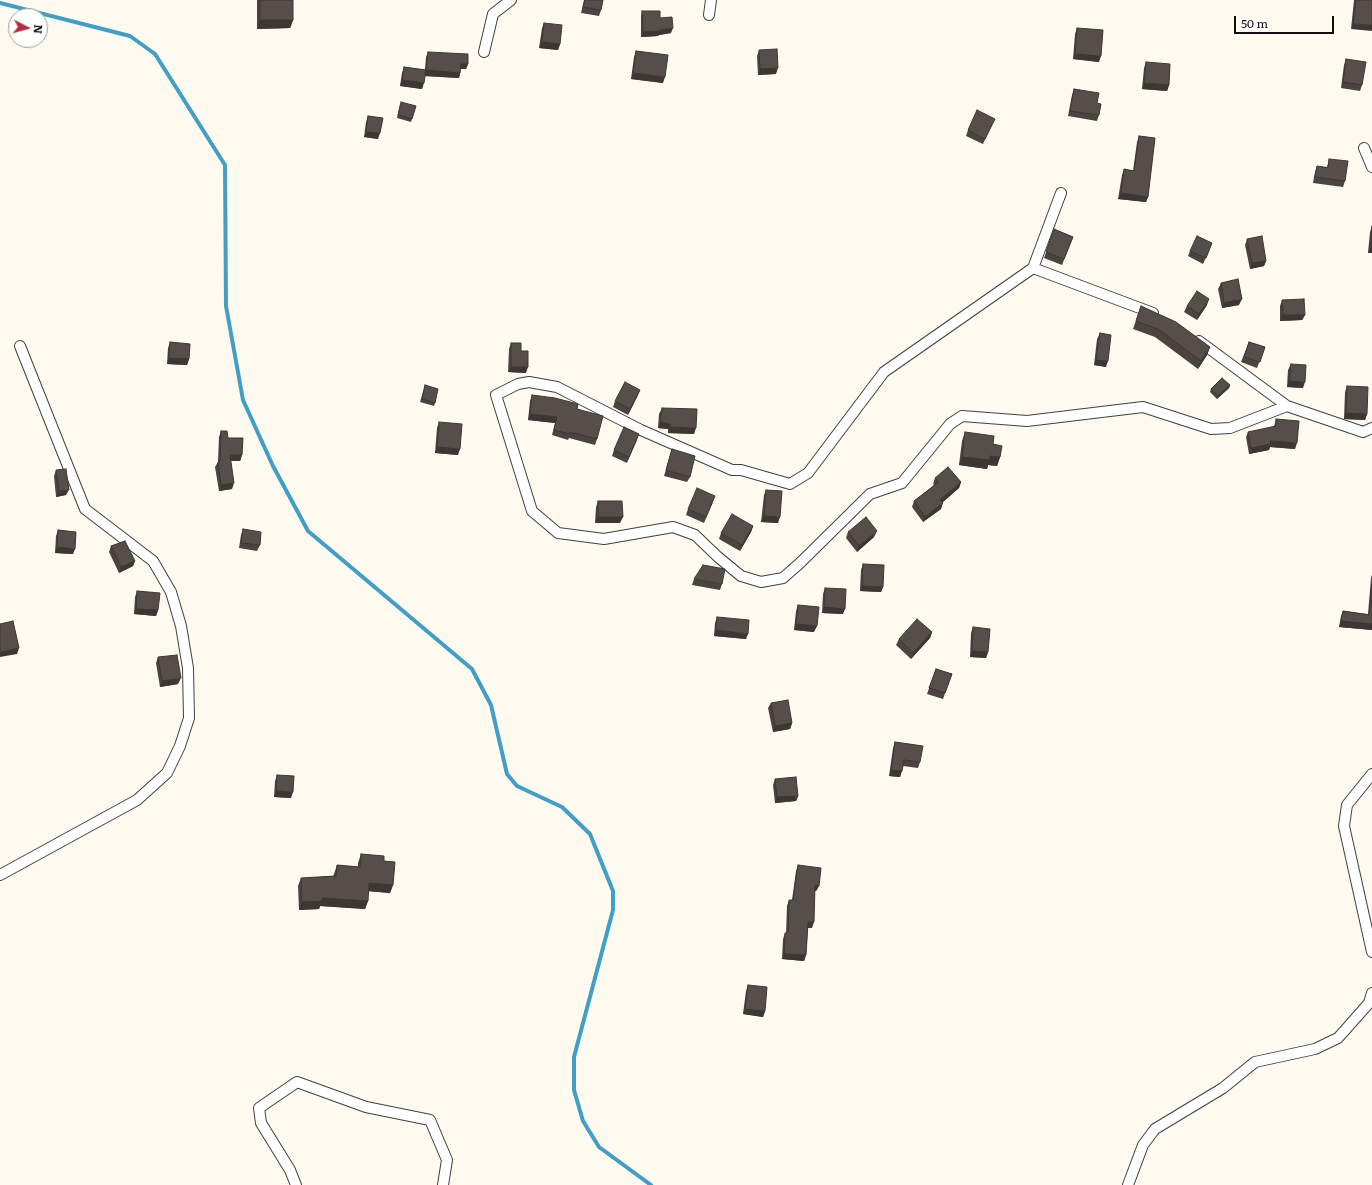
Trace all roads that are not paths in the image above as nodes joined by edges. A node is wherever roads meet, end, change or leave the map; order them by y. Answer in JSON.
{"nodes":[{"id":1,"x":511,"y":0,"type":"edge"},
{"id":2,"x":711,"y":0,"type":"edge"},
{"id":3,"x":709,"y":15,"type":"dead end"},
{"id":4,"x":484,"y":52,"type":"dead end"},
{"id":5,"x":1364,"y":148,"type":"dead end"},
{"id":6,"x":1372,"y":167,"type":"edge"},
{"id":7,"x":1061,"y":193,"type":"dead end"},
{"id":8,"x":1033,"y":268,"type":"junction"},
{"id":9,"x":1163,"y":318,"type":"edge"},
{"id":10,"x":1188,"y":333,"type":"edge"},
{"id":11,"x":20,"y":346,"type":"dead end"},
{"id":12,"x":1287,"y":406,"type":"junction"},
{"id":13,"x":1372,"y":428,"type":"edge"},
{"id":14,"x":1372,"y":774,"type":"edge"},
{"id":15,"x":0,"y":875,"type":"edge"},
{"id":16,"x":1372,"y":952,"type":"edge"},
{"id":17,"x":1372,"y":994,"type":"edge"},
{"id":18,"x":296,"y":1185,"type":"edge"},
{"id":19,"x":443,"y":1185,"type":"edge"},
{"id":20,"x":1128,"y":1185,"type":"edge"}],
"edges":[{"from":1,"to":4,"type":"street"},
{"from":2,"to":3,"type":"street"},
{"from":5,"to":6,"type":"street"},
{"from":7,"to":8,"type":"street"},
{"from":8,"to":9,"type":"street"},
{"from":8,"to":12,"type":"street"},
{"from":10,"to":12,"type":"street"},
{"from":11,"to":15,"type":"street"},
{"from":12,"to":13,"type":"street"},
{"from":14,"to":16,"type":"street"},
{"from":17,"to":20,"type":"street"},
{"from":18,"to":19,"type":"street"}]}
